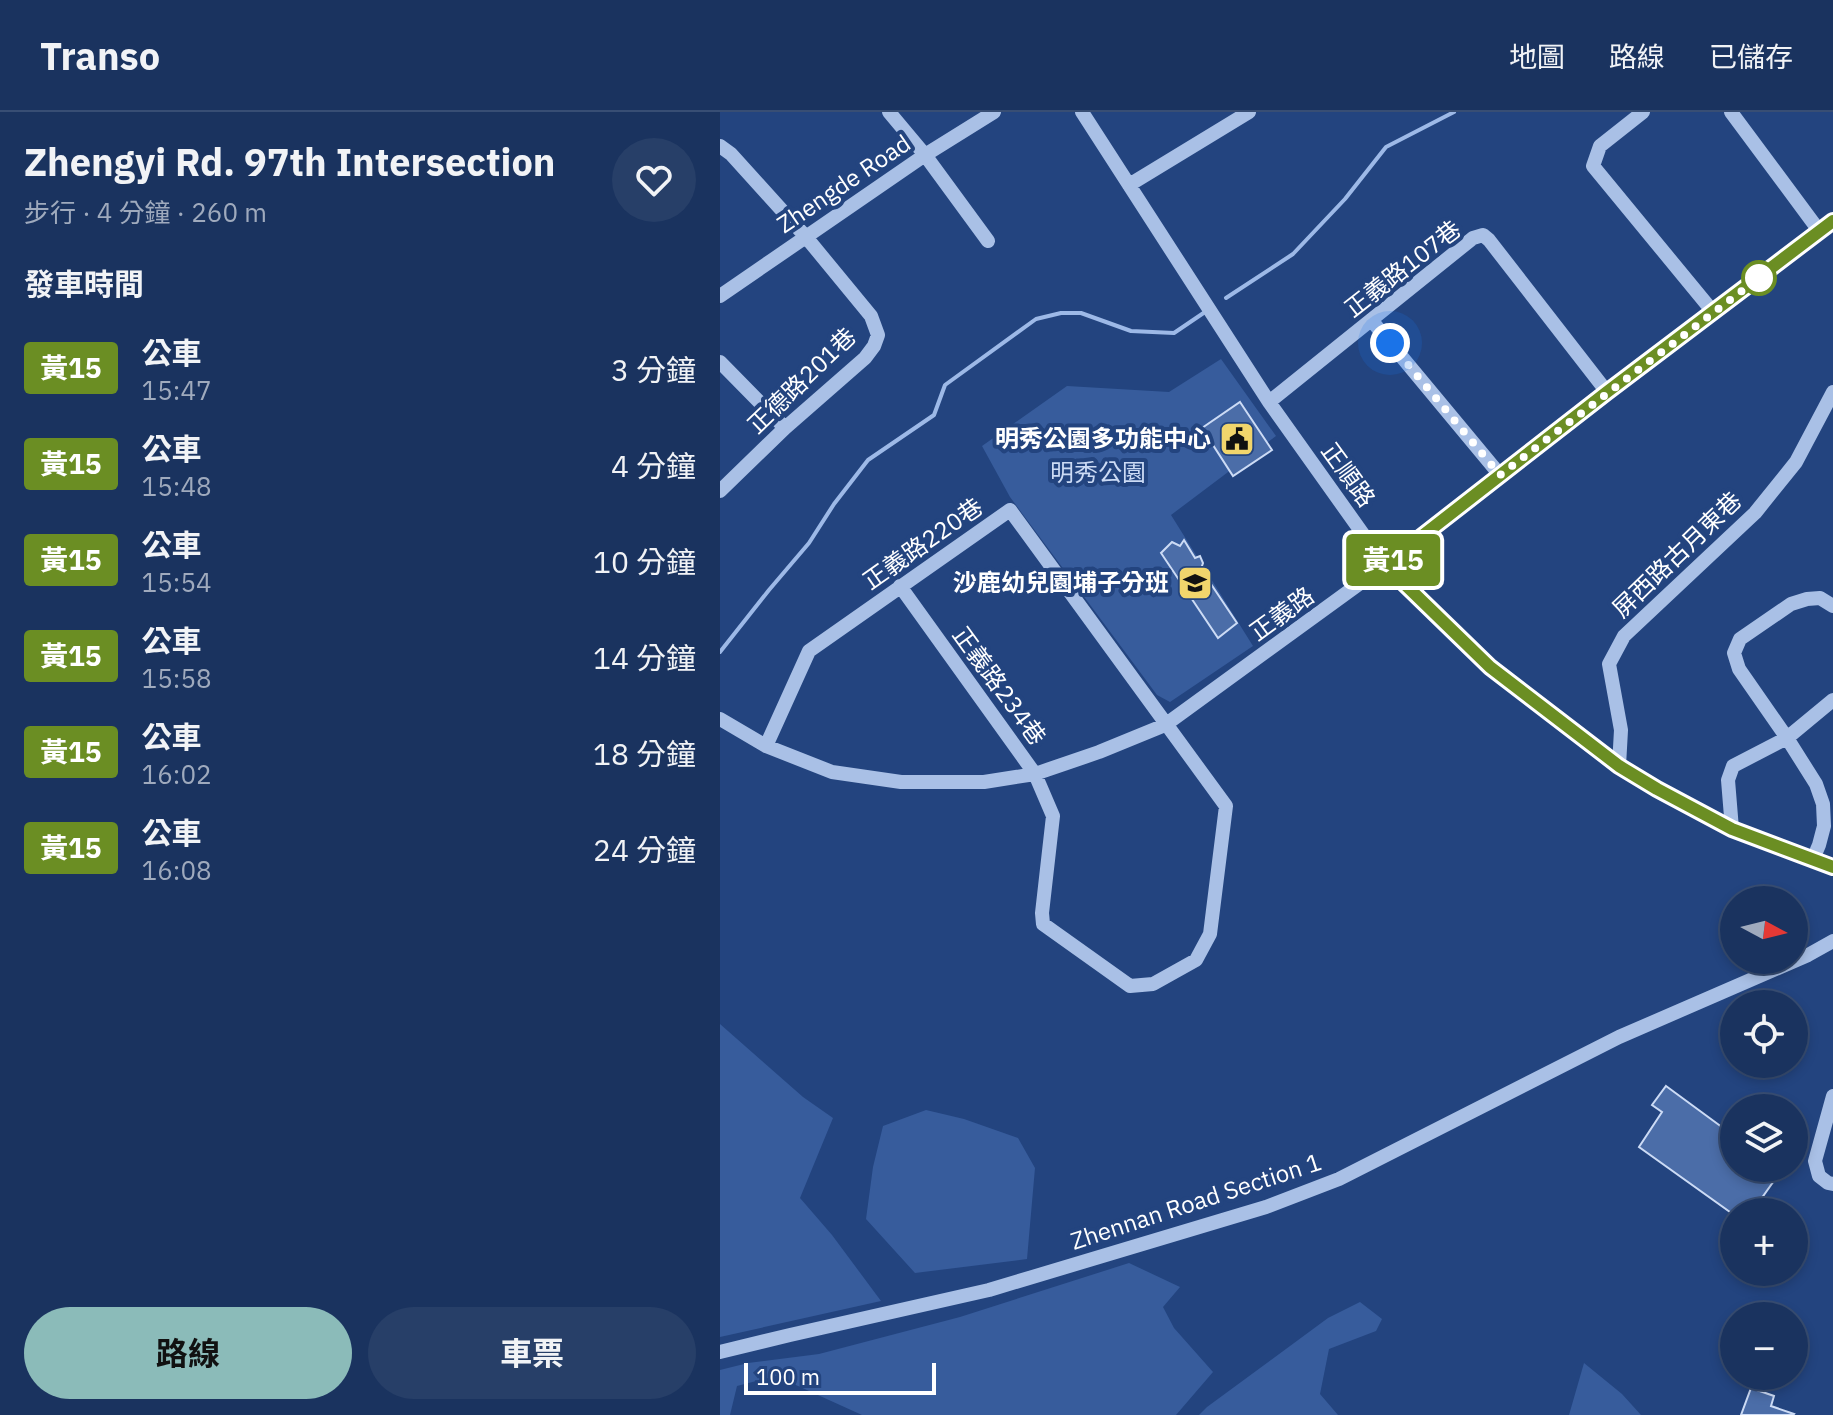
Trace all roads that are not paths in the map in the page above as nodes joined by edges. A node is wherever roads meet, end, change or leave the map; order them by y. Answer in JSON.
{"nodes":[{"id":1,"x":889,"y":112,"type":"edge"},
{"id":2,"x":994,"y":112,"type":"edge"},
{"id":3,"x":1082,"y":112,"type":"edge"},
{"id":4,"x":1249,"y":112,"type":"edge"},
{"id":5,"x":1643,"y":112,"type":"edge"},
{"id":6,"x":1731,"y":112,"type":"edge"},
{"id":7,"x":720,"y":146,"type":"edge"},
{"id":8,"x":925,"y":155,"type":"junction"},
{"id":9,"x":1129,"y":185,"type":"junction"},
{"id":10,"x":1833,"y":221,"type":"edge"},
{"id":11,"x":1820,"y":232,"type":"junction"},
{"id":12,"x":806,"y":237,"type":"junction"},
{"id":13,"x":988,"y":241,"type":"dead end"},
{"id":14,"x":720,"y":296,"type":"edge"},
{"id":15,"x":1714,"y":313,"type":"junction"},
{"id":16,"x":1372,"y":321,"type":"junction"},
{"id":17,"x":720,"y":362,"type":"edge"},
{"id":18,"x":1607,"y":392,"type":"junction"},
{"id":19,"x":1833,"y":392,"type":"edge"},
{"id":20,"x":1269,"y":402,"type":"junction"},
{"id":21,"x":785,"y":428,"type":"junction"},
{"id":22,"x":1500,"y":475,"type":"junction"},
{"id":23,"x":720,"y":491,"type":"edge"},
{"id":24,"x":1385,"y":565,"type":"junction"},
{"id":25,"x":900,"y":586,"type":"junction"},
{"id":26,"x":1833,"y":606,"type":"edge"},
{"id":27,"x":1833,"y":700,"type":"edge"},
{"id":28,"x":720,"y":719,"type":"edge"},
{"id":29,"x":1165,"y":725,"type":"junction"},
{"id":30,"x":1787,"y":738,"type":"junction"},
{"id":31,"x":766,"y":746,"type":"junction"},
{"id":32,"x":1619,"y":766,"type":"junction"},
{"id":33,"x":1035,"y":774,"type":"junction"},
{"id":34,"x":1732,"y":829,"type":"junction"},
{"id":35,"x":1813,"y":859,"type":"junction"},
{"id":36,"x":1833,"y":867,"type":"edge"},
{"id":37,"x":1833,"y":941,"type":"edge"},
{"id":38,"x":1833,"y":1096,"type":"edge"},
{"id":39,"x":1833,"y":1184,"type":"edge"},
{"id":40,"x":720,"y":1352,"type":"edge"}],
"edges":[{"from":1,"to":8,"type":"street"},
{"from":2,"to":8,"type":"street","name":"Zhengde Road"},
{"from":3,"to":9,"type":"street","name":"正順路"},
{"from":4,"to":9,"type":"street"},
{"from":5,"to":15,"type":"street"},
{"from":6,"to":11,"type":"street"},
{"from":7,"to":12,"type":"street"},
{"from":8,"to":12,"type":"street","name":"Zhengde Road"},
{"from":8,"to":13,"type":"street"},
{"from":9,"to":20,"type":"street","name":"正順路"},
{"from":10,"to":11,"type":"street","name":"正義路"},
{"from":11,"to":15,"type":"street","name":"正義路"},
{"from":12,"to":14,"type":"street","name":"Zhengde Road"},
{"from":12,"to":21,"type":"street","name":"正德路201巷"},
{"from":15,"to":18,"type":"street","name":"正義路"},
{"from":16,"to":18,"type":"street","name":"正義路107巷"},
{"from":16,"to":20,"type":"street","name":"正義路107巷"},
{"from":16,"to":22,"type":"street"},
{"from":17,"to":21,"type":"street"},
{"from":18,"to":22,"type":"street","name":"正義路"},
{"from":19,"to":32,"type":"street","name":"屏西路古月東巷"},
{"from":20,"to":24,"type":"street","name":"正順路"},
{"from":21,"to":23,"type":"street","name":"正德路201巷"},
{"from":22,"to":24,"type":"street","name":"正義路"},
{"from":24,"to":29,"type":"street","name":"正義路"},
{"from":24,"to":32,"type":"street","name":"正順路"},
{"from":25,"to":29,"type":"street","name":"正義路220巷"},
{"from":25,"to":31,"type":"street","name":"正義路220巷"},
{"from":25,"to":33,"type":"street","name":"正義路234巷"},
{"from":26,"to":30,"type":"street"},
{"from":27,"to":30,"type":"street"},
{"from":28,"to":31,"type":"street","name":"正義路"},
{"from":29,"to":33,"type":"street","name":"正義路"},
{"from":29,"to":33,"type":"street","name":"正義路234巷"},
{"from":30,"to":34,"type":"street"},
{"from":30,"to":35,"type":"street"},
{"from":31,"to":33,"type":"street","name":"正義路"},
{"from":32,"to":34,"type":"street","name":"正順路"},
{"from":34,"to":35,"type":"street","name":"正順路"},
{"from":35,"to":36,"type":"street","name":"正順路"},
{"from":37,"to":40,"type":"street","name":"Zhennan Road Section 1"},
{"from":38,"to":39,"type":"street"}]}
